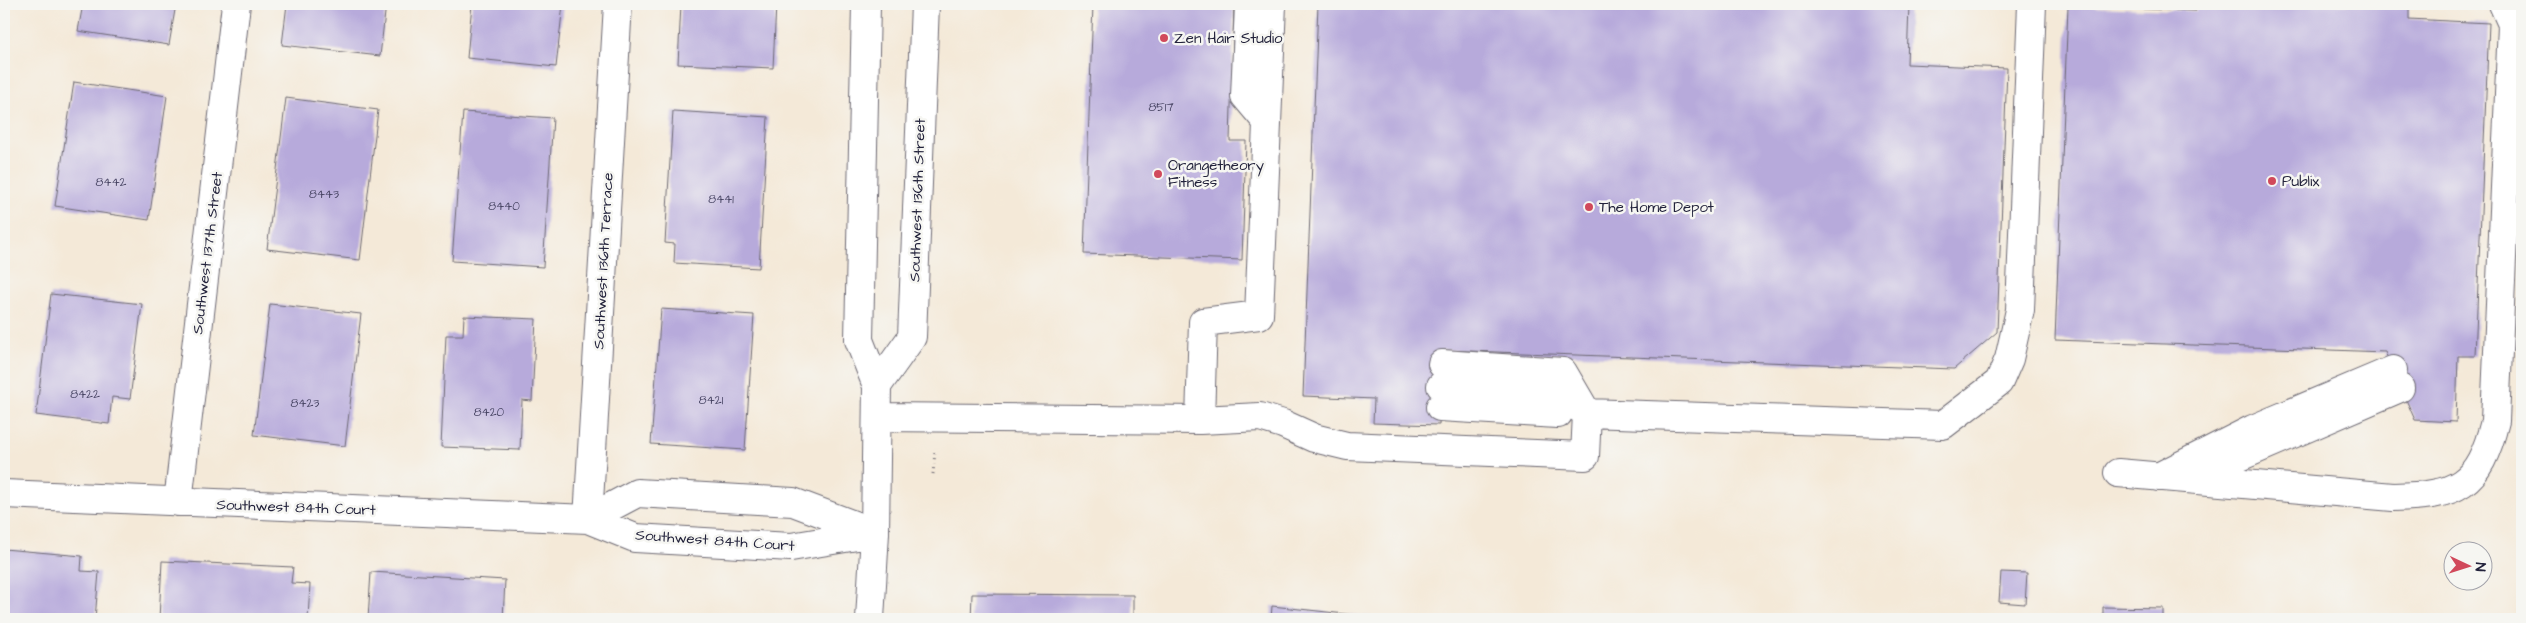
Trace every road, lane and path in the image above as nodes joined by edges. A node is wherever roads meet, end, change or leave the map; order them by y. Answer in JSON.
{"nodes":[{"id":1,"x":236,"y":4,"type":"edge"},
{"id":2,"x":618,"y":4,"type":"edge"},
{"id":3,"x":866,"y":4,"type":"edge"},
{"id":4,"x":925,"y":4,"type":"edge"},
{"id":5,"x":1249,"y":4,"type":"edge"},
{"id":6,"x":1272,"y":4,"type":"edge"},
{"id":7,"x":2032,"y":4,"type":"edge"},
{"id":8,"x":2504,"y":4,"type":"edge"},
{"id":9,"x":1267,"y":122,"type":"junction"},
{"id":10,"x":878,"y":386,"type":"junction"},
{"id":11,"x":1587,"y":413,"type":"junction"},
{"id":12,"x":877,"y":417,"type":"junction"},
{"id":13,"x":1200,"y":420,"type":"junction"},
{"id":14,"x":2118,"y":473,"type":"dead end"},
{"id":15,"x":2158,"y":477,"type":"junction"},
{"id":16,"x":2185,"y":479,"type":"junction"},
{"id":17,"x":4,"y":494,"type":"edge"},
{"id":18,"x":178,"y":502,"type":"junction"},
{"id":19,"x":588,"y":519,"type":"junction"},
{"id":20,"x":875,"y":533,"type":"junction"},
{"id":21,"x":870,"y":619,"type":"edge"}],
"edges":[{"from":1,"to":18,"type":"street","name":"Southwest 137th Street"},
{"from":2,"to":19,"type":"street","name":"Southwest 136th Terrace"},
{"from":3,"to":10,"type":"street"},
{"from":4,"to":10,"type":"street","name":"Southwest 136th Street"},
{"from":5,"to":9,"type":"street"},
{"from":6,"to":9,"type":"street"},
{"from":7,"to":11,"type":"street"},
{"from":8,"to":16,"type":"street"},
{"from":9,"to":13,"type":"street"},
{"from":10,"to":12,"type":"street"},
{"from":11,"to":11,"type":"street"},
{"from":11,"to":13,"type":"street"},
{"from":12,"to":13,"type":"street"},
{"from":12,"to":20,"type":"street"},
{"from":14,"to":15,"type":"street"},
{"from":15,"to":16,"type":"street"},
{"from":15,"to":16,"type":"street"},
{"from":17,"to":18,"type":"street","name":"Southwest 84th Court"},
{"from":18,"to":19,"type":"street","name":"Southwest 84th Court"},
{"from":19,"to":20,"type":"street","name":"Southwest 84th Court"},
{"from":19,"to":20,"type":"street"},
{"from":20,"to":21,"type":"street"}]}
